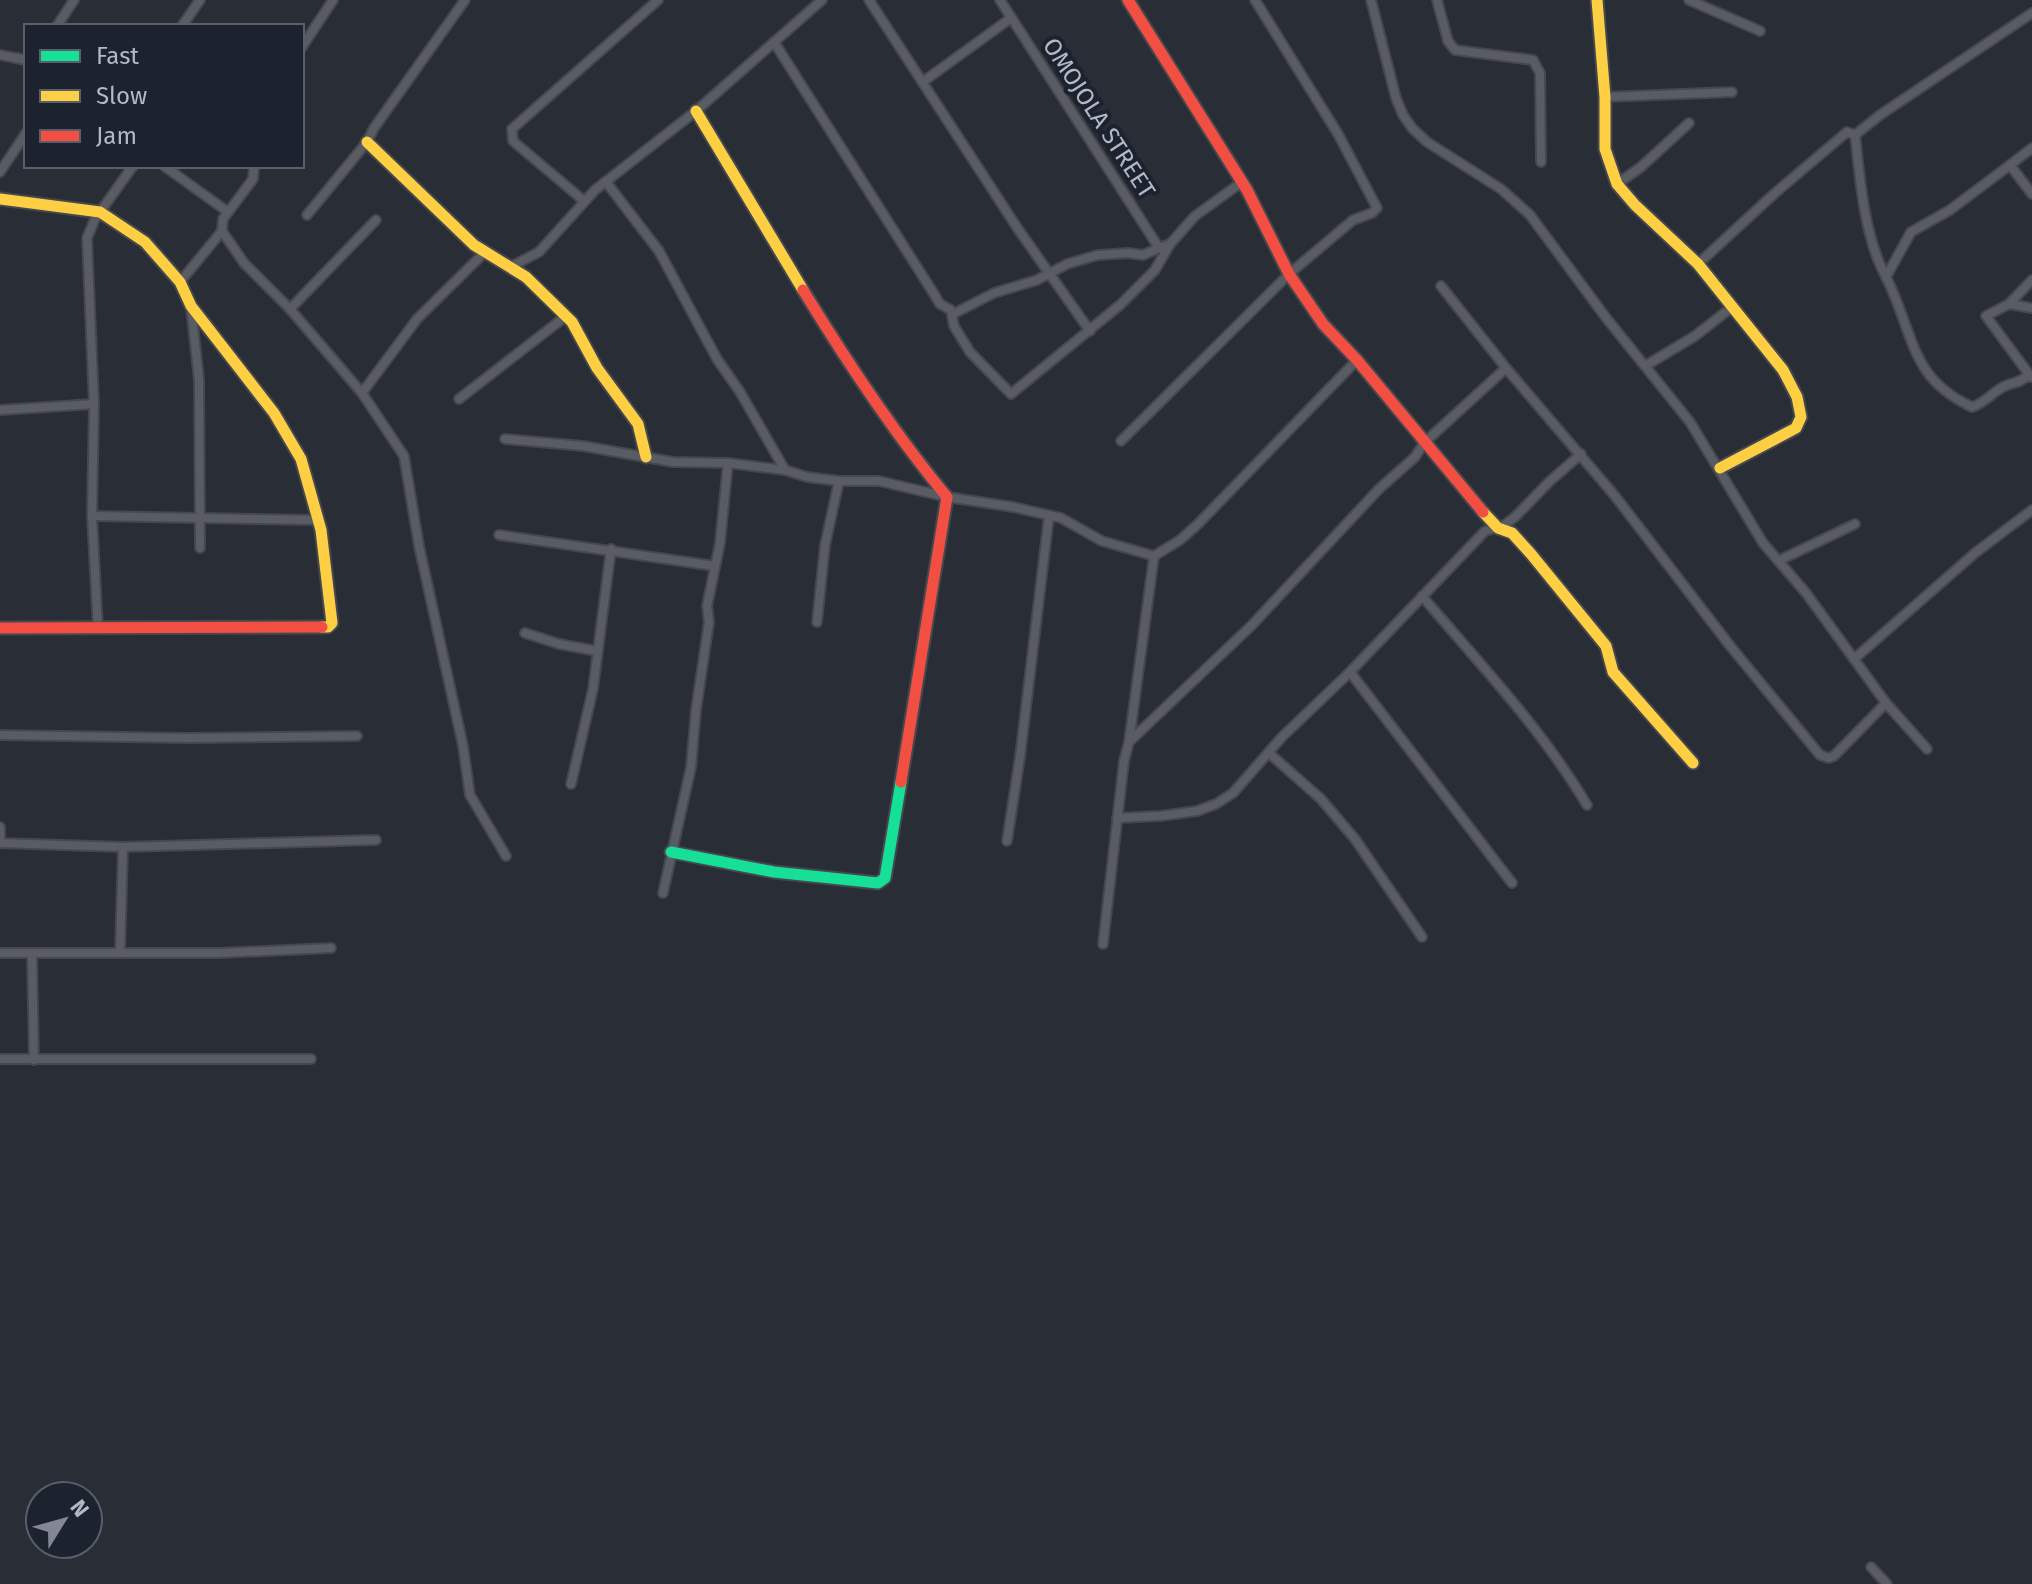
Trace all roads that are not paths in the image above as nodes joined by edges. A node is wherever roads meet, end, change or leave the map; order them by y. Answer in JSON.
{"nodes":[{"id":1,"x":74,"y":0,"type":"edge"},
{"id":2,"x":200,"y":0,"type":"edge"},
{"id":3,"x":333,"y":0,"type":"edge"},
{"id":4,"x":465,"y":0,"type":"edge"},
{"id":5,"x":658,"y":0,"type":"edge"},
{"id":6,"x":822,"y":0,"type":"edge"},
{"id":7,"x":869,"y":0,"type":"edge"},
{"id":8,"x":1000,"y":0,"type":"edge"},
{"id":9,"x":1128,"y":0,"type":"edge"},
{"id":10,"x":1255,"y":0,"type":"edge"},
{"id":11,"x":1371,"y":0,"type":"edge"},
{"id":12,"x":1437,"y":0,"type":"edge"},
{"id":13,"x":1597,"y":0,"type":"edge"},
{"id":14,"x":1689,"y":0,"type":"edge"},
{"id":15,"x":2032,"y":13,"type":"edge"},
{"id":16,"x":1011,"y":18,"type":"junction"},
{"id":17,"x":58,"y":24,"type":"edge"},
{"id":18,"x":183,"y":24,"type":"edge"},
{"id":19,"x":1760,"y":31,"type":"dead end"},
{"id":20,"x":774,"y":42,"type":"junction"},
{"id":21,"x":304,"y":44,"type":"edge"},
{"id":22,"x":0,"y":55,"type":"edge"},
{"id":23,"x":24,"y":60,"type":"edge"},
{"id":24,"x":924,"y":81,"type":"junction"},
{"id":25,"x":1732,"y":92,"type":"dead end"},
{"id":26,"x":1605,"y":97,"type":"junction"},
{"id":27,"x":696,"y":111,"type":"junction"},
{"id":28,"x":1689,"y":123,"type":"dead end"},
{"id":29,"x":1855,"y":135,"type":"junction"},
{"id":30,"x":24,"y":136,"type":"edge"},
{"id":31,"x":367,"y":142,"type":"junction"},
{"id":32,"x":2032,"y":148,"type":"edge"},
{"id":33,"x":1541,"y":162,"type":"dead end"},
{"id":34,"x":2010,"y":165,"type":"junction"},
{"id":35,"x":132,"y":168,"type":"edge"},
{"id":36,"x":167,"y":168,"type":"edge"},
{"id":37,"x":254,"y":168,"type":"edge"},
{"id":38,"x":0,"y":172,"type":"edge"},
{"id":39,"x":606,"y":182,"type":"junction"},
{"id":40,"x":1242,"y":182,"type":"junction"},
{"id":41,"x":1617,"y":184,"type":"junction"},
{"id":42,"x":2032,"y":194,"type":"edge"},
{"id":43,"x":0,"y":199,"type":"edge"},
{"id":44,"x":584,"y":201,"type":"junction"},
{"id":45,"x":100,"y":212,"type":"junction"},
{"id":46,"x":228,"y":212,"type":"junction"},
{"id":47,"x":307,"y":215,"type":"dead end"},
{"id":48,"x":376,"y":220,"type":"dead end"},
{"id":49,"x":222,"y":231,"type":"junction"},
{"id":50,"x":1170,"y":244,"type":"junction"},
{"id":51,"x":1159,"y":248,"type":"junction"},
{"id":52,"x":484,"y":253,"type":"junction"},
{"id":53,"x":1698,"y":264,"type":"junction"},
{"id":54,"x":512,"y":266,"type":"junction"},
{"id":55,"x":1049,"y":272,"type":"junction"},
{"id":56,"x":1289,"y":274,"type":"junction"},
{"id":57,"x":1886,"y":277,"type":"junction"},
{"id":58,"x":2032,"y":280,"type":"edge"},
{"id":59,"x":180,"y":282,"type":"junction"},
{"id":60,"x":1441,"y":286,"type":"dead end"},
{"id":61,"x":2009,"y":304,"type":"junction"},
{"id":62,"x":191,"y":306,"type":"junction"},
{"id":63,"x":1732,"y":307,"type":"junction"},
{"id":64,"x":2032,"y":308,"type":"edge"},
{"id":65,"x":290,"y":309,"type":"junction"},
{"id":66,"x":953,"y":314,"type":"junction"},
{"id":67,"x":566,"y":316,"type":"junction"},
{"id":68,"x":1090,"y":331,"type":"junction"},
{"id":69,"x":1357,"y":360,"type":"junction"},
{"id":70,"x":1645,"y":366,"type":"junction"},
{"id":71,"x":1506,"y":368,"type":"junction"},
{"id":72,"x":2030,"y":377,"type":"edge"},
{"id":73,"x":362,"y":393,"type":"junction"},
{"id":74,"x":459,"y":399,"type":"dead end"},
{"id":75,"x":94,"y":404,"type":"junction"},
{"id":76,"x":0,"y":410,"type":"edge"},
{"id":77,"x":505,"y":439,"type":"dead end"},
{"id":78,"x":1121,"y":441,"type":"dead end"},
{"id":79,"x":1424,"y":443,"type":"junction"},
{"id":80,"x":1581,"y":454,"type":"junction"},
{"id":81,"x":646,"y":457,"type":"junction"},
{"id":82,"x":728,"y":463,"type":"junction"},
{"id":83,"x":1720,"y":468,"type":"junction"},
{"id":84,"x":785,"y":470,"type":"junction"},
{"id":85,"x":839,"y":481,"type":"junction"},
{"id":86,"x":947,"y":497,"type":"junction"},
{"id":87,"x":2032,"y":510,"type":"edge"},
{"id":88,"x":92,"y":516,"type":"junction"},
{"id":89,"x":1049,"y":516,"type":"junction"},
{"id":90,"x":198,"y":519,"type":"junction"},
{"id":91,"x":317,"y":520,"type":"junction"},
{"id":92,"x":1855,"y":524,"type":"dead end"},
{"id":93,"x":1498,"y":528,"type":"junction"},
{"id":94,"x":499,"y":535,"type":"dead end"},
{"id":95,"x":200,"y":548,"type":"dead end"},
{"id":96,"x":611,"y":549,"type":"junction"},
{"id":97,"x":1154,"y":556,"type":"junction"},
{"id":98,"x":1780,"y":560,"type":"junction"},
{"id":99,"x":715,"y":566,"type":"junction"},
{"id":100,"x":1422,"y":596,"type":"junction"},
{"id":101,"x":817,"y":622,"type":"dead end"},
{"id":102,"x":0,"y":628,"type":"edge"},
{"id":103,"x":98,"y":629,"type":"junction"},
{"id":104,"x":525,"y":633,"type":"dead end"},
{"id":105,"x":597,"y":651,"type":"junction"},
{"id":106,"x":1854,"y":659,"type":"junction"},
{"id":107,"x":1350,"y":672,"type":"junction"},
{"id":108,"x":1886,"y":703,"type":"junction"},
{"id":109,"x":0,"y":735,"type":"edge"},
{"id":110,"x":357,"y":736,"type":"dead end"},
{"id":111,"x":1129,"y":742,"type":"junction"},
{"id":112,"x":1927,"y":749,"type":"dead end"},
{"id":113,"x":1270,"y":754,"type":"junction"},
{"id":114,"x":1693,"y":763,"type":"dead end"},
{"id":115,"x":571,"y":784,"type":"dead end"},
{"id":116,"x":1587,"y":805,"type":"dead end"},
{"id":117,"x":1117,"y":818,"type":"junction"},
{"id":118,"x":0,"y":827,"type":"edge"},
{"id":119,"x":376,"y":840,"type":"dead end"},
{"id":120,"x":1007,"y":841,"type":"dead end"},
{"id":121,"x":0,"y":843,"type":"edge"},
{"id":122,"x":123,"y":847,"type":"junction"},
{"id":123,"x":671,"y":852,"type":"junction"},
{"id":124,"x":506,"y":856,"type":"dead end"},
{"id":125,"x":1512,"y":883,"type":"dead end"},
{"id":126,"x":663,"y":893,"type":"dead end"},
{"id":127,"x":1422,"y":937,"type":"dead end"},
{"id":128,"x":1103,"y":944,"type":"dead end"},
{"id":129,"x":331,"y":948,"type":"dead end"},
{"id":130,"x":0,"y":953,"type":"edge"},
{"id":131,"x":32,"y":953,"type":"junction"},
{"id":132,"x":120,"y":953,"type":"junction"},
{"id":133,"x":0,"y":1059,"type":"edge"},
{"id":134,"x":311,"y":1059,"type":"dead end"},
{"id":135,"x":34,"y":1060,"type":"junction"},
{"id":136,"x":1871,"y":1567,"type":"dead end"},
{"id":137,"x":1887,"y":1584,"type":"edge"}],
"edges":[{"from":1,"to":17,"type":"street"},
{"from":2,"to":18,"type":"street"},
{"from":3,"to":21,"type":"street"},
{"from":4,"to":31,"type":"street"},
{"from":5,"to":44,"type":"street"},
{"from":6,"to":20,"type":"street"},
{"from":7,"to":24,"type":"street"},
{"from":8,"to":16,"type":"street","name":"OMOJOLA STREET"},
{"from":9,"to":40,"type":"street"},
{"from":10,"to":56,"type":"street"},
{"from":11,"to":70,"type":"street"},
{"from":12,"to":33,"type":"street"},
{"from":13,"to":26,"type":"street"},
{"from":14,"to":19,"type":"street"},
{"from":15,"to":29,"type":"street"},
{"from":16,"to":24,"type":"street"},
{"from":16,"to":51,"type":"street","name":"OMOJOLA STREET"},
{"from":20,"to":27,"type":"street"},
{"from":20,"to":66,"type":"street"},
{"from":22,"to":23,"type":"street"},
{"from":24,"to":55,"type":"street"},
{"from":25,"to":26,"type":"street"},
{"from":26,"to":41,"type":"street"},
{"from":27,"to":39,"type":"street"},
{"from":27,"to":86,"type":"street"},
{"from":28,"to":41,"type":"street"},
{"from":29,"to":53,"type":"street"},
{"from":29,"to":57,"type":"street"},
{"from":30,"to":38,"type":"street"},
{"from":31,"to":47,"type":"street"},
{"from":31,"to":52,"type":"street"},
{"from":32,"to":34,"type":"street"},
{"from":34,"to":42,"type":"street"},
{"from":34,"to":57,"type":"street"},
{"from":35,"to":45,"type":"street"},
{"from":36,"to":46,"type":"street"},
{"from":37,"to":46,"type":"street"},
{"from":39,"to":44,"type":"street"},
{"from":39,"to":84,"type":"street"},
{"from":40,"to":50,"type":"street"},
{"from":40,"to":56,"type":"street"},
{"from":41,"to":53,"type":"street"},
{"from":43,"to":45,"type":"street"},
{"from":44,"to":54,"type":"street"},
{"from":45,"to":59,"type":"street"},
{"from":45,"to":75,"type":"street"},
{"from":46,"to":49,"type":"street"},
{"from":48,"to":65,"type":"street"},
{"from":49,"to":59,"type":"street"},
{"from":49,"to":65,"type":"street"},
{"from":50,"to":51,"type":"street"},
{"from":50,"to":68,"type":"street"},
{"from":51,"to":55,"type":"street"},
{"from":52,"to":54,"type":"street"},
{"from":52,"to":73,"type":"street"},
{"from":53,"to":63,"type":"street"},
{"from":54,"to":67,"type":"street"},
{"from":55,"to":66,"type":"street"},
{"from":55,"to":68,"type":"street"},
{"from":56,"to":69,"type":"street"},
{"from":56,"to":78,"type":"street"},
{"from":57,"to":72,"type":"street"},
{"from":58,"to":61,"type":"street"},
{"from":59,"to":62,"type":"street"},
{"from":60,"to":71,"type":"street"},
{"from":61,"to":64,"type":"street"},
{"from":61,"to":72,"type":"street"},
{"from":62,"to":90,"type":"street"},
{"from":62,"to":91,"type":"street"},
{"from":63,"to":70,"type":"street"},
{"from":63,"to":83,"type":"street"},
{"from":65,"to":73,"type":"street"},
{"from":66,"to":68,"type":"street"},
{"from":67,"to":74,"type":"street"},
{"from":67,"to":81,"type":"street"},
{"from":69,"to":79,"type":"street"},
{"from":69,"to":97,"type":"street"},
{"from":70,"to":83,"type":"street"},
{"from":71,"to":79,"type":"street"},
{"from":71,"to":80,"type":"street"},
{"from":73,"to":124,"type":"street"},
{"from":75,"to":76,"type":"street"},
{"from":75,"to":88,"type":"street"},
{"from":77,"to":81,"type":"street"},
{"from":79,"to":93,"type":"street"},
{"from":79,"to":111,"type":"street"},
{"from":80,"to":93,"type":"street"},
{"from":80,"to":108,"type":"street"},
{"from":81,"to":82,"type":"street"},
{"from":82,"to":84,"type":"street"},
{"from":82,"to":99,"type":"street"},
{"from":83,"to":98,"type":"street"},
{"from":84,"to":85,"type":"street"},
{"from":85,"to":86,"type":"street"},
{"from":85,"to":101,"type":"street"},
{"from":86,"to":89,"type":"street"},
{"from":86,"to":123,"type":"street"},
{"from":87,"to":106,"type":"street"},
{"from":88,"to":90,"type":"street"},
{"from":88,"to":103,"type":"street"},
{"from":89,"to":97,"type":"street"},
{"from":89,"to":120,"type":"street"},
{"from":90,"to":91,"type":"street"},
{"from":90,"to":95,"type":"street"},
{"from":91,"to":103,"type":"street"},
{"from":92,"to":98,"type":"street"},
{"from":93,"to":100,"type":"street"},
{"from":93,"to":114,"type":"street"},
{"from":94,"to":96,"type":"street"},
{"from":96,"to":99,"type":"street"},
{"from":96,"to":105,"type":"street"},
{"from":97,"to":111,"type":"street"},
{"from":98,"to":106,"type":"street"},
{"from":99,"to":123,"type":"street"},
{"from":100,"to":107,"type":"street"},
{"from":100,"to":116,"type":"street"},
{"from":102,"to":103,"type":"street"},
{"from":104,"to":105,"type":"street"},
{"from":105,"to":115,"type":"street"},
{"from":106,"to":108,"type":"street"},
{"from":107,"to":113,"type":"street"},
{"from":107,"to":125,"type":"street"},
{"from":108,"to":112,"type":"street"},
{"from":109,"to":110,"type":"street"},
{"from":111,"to":117,"type":"street"},
{"from":113,"to":117,"type":"street"},
{"from":113,"to":127,"type":"street"},
{"from":117,"to":128,"type":"street"},
{"from":118,"to":121,"type":"street"},
{"from":119,"to":122,"type":"street"},
{"from":121,"to":122,"type":"street"},
{"from":122,"to":132,"type":"street"},
{"from":123,"to":126,"type":"street"},
{"from":129,"to":132,"type":"street"},
{"from":130,"to":131,"type":"street"},
{"from":131,"to":132,"type":"street"},
{"from":131,"to":135,"type":"street"},
{"from":133,"to":135,"type":"street"},
{"from":134,"to":135,"type":"street"},
{"from":136,"to":137,"type":"street"}]}
